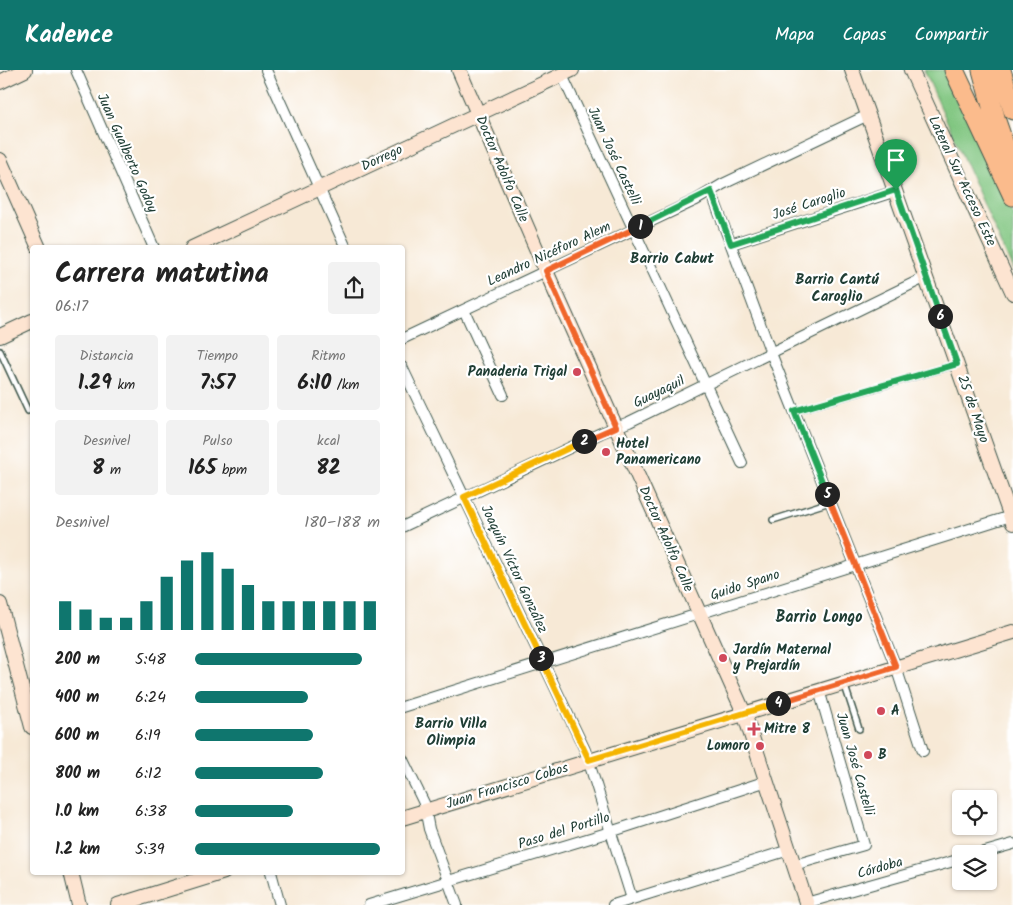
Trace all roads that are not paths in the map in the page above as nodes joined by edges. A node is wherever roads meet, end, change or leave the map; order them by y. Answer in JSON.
{"nodes":[{"id":1,"x":26,"y":70,"type":"edge"},
{"id":2,"x":76,"y":70,"type":"edge"},
{"id":3,"x":266,"y":70,"type":"edge"},
{"id":4,"x":459,"y":70,"type":"edge"},
{"id":5,"x":852,"y":70,"type":"edge"},
{"id":6,"x":911,"y":70,"type":"edge"},
{"id":7,"x":954,"y":70,"type":"edge"},
{"id":8,"x":982,"y":70,"type":"edge"},
{"id":9,"x":1001,"y":70,"type":"edge"},
{"id":10,"x":558,"y":74,"type":"edge"},
{"id":11,"x":0,"y":82,"type":"edge"},
{"id":12,"x":1013,"y":110,"type":"edge"},
{"id":13,"x":478,"y":114,"type":"junction"},
{"id":14,"x":868,"y":115,"type":"junction"},
{"id":15,"x":0,"y":160,"type":"edge"},
{"id":16,"x":1013,"y":170,"type":"edge"},
{"id":17,"x":318,"y":188,"type":"junction"},
{"id":18,"x":896,"y":190,"type":"junction"},
{"id":19,"x":711,"y":191,"type":"junction"},
{"id":20,"x":1013,"y":196,"type":"edge"},
{"id":21,"x":633,"y":229,"type":"junction"},
{"id":22,"x":731,"y":244,"type":"junction"},
{"id":23,"x":38,"y":245,"type":"edge"},
{"id":24,"x":153,"y":245,"type":"edge"},
{"id":25,"x":198,"y":245,"type":"edge"},
{"id":26,"x":345,"y":245,"type":"edge"},
{"id":27,"x":546,"y":271,"type":"junction"},
{"id":28,"x":926,"y":278,"type":"junction"},
{"id":29,"x":1013,"y":293,"type":"edge"},
{"id":30,"x":464,"y":310,"type":"junction"},
{"id":31,"x":30,"y":322,"type":"edge"},
{"id":32,"x":0,"y":336,"type":"edge"},
{"id":33,"x":405,"y":338,"type":"edge"},
{"id":34,"x":0,"y":350,"type":"edge"},
{"id":35,"x":772,"y":353,"type":"junction"},
{"id":36,"x":957,"y":364,"type":"junction"},
{"id":37,"x":405,"y":373,"type":"edge"},
{"id":38,"x":706,"y":385,"type":"junction"},
{"id":39,"x":503,"y":395,"type":"dead end"},
{"id":40,"x":28,"y":411,"type":"dead end"},
{"id":41,"x":794,"y":411,"type":"junction"},
{"id":42,"x":616,"y":427,"type":"junction"},
{"id":43,"x":742,"y":463,"type":"dead end"},
{"id":44,"x":464,"y":497,"type":"junction"},
{"id":45,"x":830,"y":502,"type":"junction"},
{"id":46,"x":773,"y":520,"type":"dead end"},
{"id":47,"x":1012,"y":520,"type":"edge"},
{"id":48,"x":405,"y":526,"type":"edge"},
{"id":49,"x":855,"y":565,"type":"junction"},
{"id":50,"x":0,"y":604,"type":"edge"},
{"id":51,"x":699,"y":614,"type":"junction"},
{"id":52,"x":1013,"y":632,"type":"edge"},
{"id":53,"x":544,"y":664,"type":"junction"},
{"id":54,"x":896,"y":667,"type":"junction"},
{"id":55,"x":844,"y":683,"type":"junction"},
{"id":56,"x":819,"y":690,"type":"junction"},
{"id":57,"x":405,"y":706,"type":"edge"},
{"id":58,"x":744,"y":713,"type":"junction"},
{"id":59,"x":30,"y":720,"type":"edge"},
{"id":60,"x":860,"y":729,"type":"dead end"},
{"id":61,"x":923,"y":751,"type":"dead end"},
{"id":62,"x":589,"y":760,"type":"junction"},
{"id":63,"x":405,"y":765,"type":"edge"},
{"id":64,"x":767,"y":781,"type":"junction"},
{"id":65,"x":426,"y":811,"type":"junction"},
{"id":66,"x":405,"y":817,"type":"edge"},
{"id":67,"x":610,"y":832,"type":"junction"},
{"id":68,"x":1013,"y":844,"type":"edge"},
{"id":69,"x":997,"y":849,"type":"edge"},
{"id":70,"x":789,"y":850,"type":"junction"},
{"id":71,"x":952,"y":861,"type":"edge"},
{"id":72,"x":794,"y":865,"type":"junction"},
{"id":73,"x":72,"y":875,"type":"edge"},
{"id":74,"x":214,"y":875,"type":"edge"},
{"id":75,"x":272,"y":875,"type":"edge"},
{"id":76,"x":448,"y":880,"type":"junction"},
{"id":77,"x":632,"y":899,"type":"junction"},
{"id":78,"x":807,"y":904,"type":"edge"},
{"id":79,"x":79,"y":905,"type":"edge"},
{"id":80,"x":118,"y":905,"type":"edge"},
{"id":81,"x":280,"y":905,"type":"edge"},
{"id":82,"x":369,"y":905,"type":"edge"},
{"id":83,"x":457,"y":905,"type":"edge"},
{"id":84,"x":613,"y":905,"type":"edge"}],
"edges":[{"from":1,"to":11,"type":"street"},
{"from":2,"to":24,"type":"street","name":"Juan Gualberto Godoy"},
{"from":3,"to":17,"type":"street"},
{"from":4,"to":13,"type":"street","name":"Doctor Adolfo Calle"},
{"from":5,"to":14,"type":"street","name":"25 de Mayo"},
{"from":6,"to":29,"type":"street","name":"Lateral Sur Acceso Este"},
{"from":7,"to":20,"type":"highway"},
{"from":8,"to":16,"type":"highway"},
{"from":9,"to":12,"type":"highway"},
{"from":10,"to":13,"type":"street","name":"Dorrego"},
{"from":10,"to":21,"type":"street","name":"Juan José Castelli"},
{"from":13,"to":17,"type":"street","name":"Dorrego"},
{"from":13,"to":27,"type":"street","name":"Doctor Adolfo Calle"},
{"from":14,"to":18,"type":"street","name":"25 de Mayo"},
{"from":14,"to":19,"type":"street","name":"Leandro Nicéforo Alem"},
{"from":15,"to":23,"type":"street"},
{"from":17,"to":25,"type":"street","name":"Dorrego"},
{"from":17,"to":26,"type":"street"},
{"from":18,"to":22,"type":"street","name":"José Caroglio"},
{"from":18,"to":28,"type":"street","name":"25 de Mayo"},
{"from":19,"to":21,"type":"street","name":"Leandro Nicéforo Alem"},
{"from":19,"to":22,"type":"street"},
{"from":21,"to":27,"type":"street","name":"Leandro Nicéforo Alem"},
{"from":21,"to":38,"type":"street","name":"Juan José Castelli"},
{"from":22,"to":35,"type":"street"},
{"from":27,"to":30,"type":"street","name":"Leandro Nicéforo Alem"},
{"from":27,"to":42,"type":"street","name":"Doctor Adolfo Calle"},
{"from":28,"to":35,"type":"street","name":"Guayaquil"},
{"from":28,"to":36,"type":"street","name":"25 de Mayo"},
{"from":30,"to":33,"type":"street","name":"Leandro Nicéforo Alem"},
{"from":30,"to":39,"type":"street"},
{"from":31,"to":32,"type":"street"},
{"from":34,"to":40,"type":"lane"},
{"from":35,"to":38,"type":"street","name":"Guayaquil"},
{"from":35,"to":41,"type":"street"},
{"from":36,"to":41,"type":"lane"},
{"from":36,"to":47,"type":"street","name":"25 de Mayo"},
{"from":37,"to":44,"type":"street","name":"Joaquín Víctor González"},
{"from":38,"to":42,"type":"street","name":"Guayaquil"},
{"from":38,"to":43,"type":"street","name":"Juan José Castelli"},
{"from":41,"to":45,"type":"street"},
{"from":42,"to":44,"type":"street","name":"Guayaquil"},
{"from":42,"to":51,"type":"street","name":"Doctor Adolfo Calle"},
{"from":44,"to":48,"type":"street","name":"Guayaquil"},
{"from":44,"to":53,"type":"street","name":"Joaquín Víctor González"},
{"from":45,"to":46,"type":"lane"},
{"from":45,"to":49,"type":"street"},
{"from":47,"to":49,"type":"street","name":"Guido Spano"},
{"from":49,"to":51,"type":"street","name":"Guido Spano"},
{"from":49,"to":54,"type":"street"},
{"from":50,"to":59,"type":"street"},
{"from":51,"to":53,"type":"street","name":"Guido Spano"},
{"from":51,"to":58,"type":"street","name":"Doctor Adolfo Calle"},
{"from":52,"to":54,"type":"street","name":"Juan Francisco Cobos"},
{"from":53,"to":57,"type":"street","name":"Guido Spano"},
{"from":53,"to":62,"type":"street","name":"Joaquín Víctor González"},
{"from":54,"to":55,"type":"street","name":"Juan Francisco Cobos"},
{"from":54,"to":61,"type":"street"},
{"from":55,"to":56,"type":"street","name":"Juan Francisco Cobos"},
{"from":55,"to":60,"type":"lane"},
{"from":56,"to":58,"type":"street","name":"Juan Francisco Cobos"},
{"from":56,"to":72,"type":"street","name":"Juan José Castelli"},
{"from":58,"to":62,"type":"street","name":"Juan Francisco Cobos"},
{"from":58,"to":64,"type":"street","name":"Doctor Adolfo Calle"},
{"from":62,"to":65,"type":"street","name":"Juan Francisco Cobos"},
{"from":62,"to":67,"type":"street","name":"Joaquín Víctor González"},
{"from":63,"to":65,"type":"street"},
{"from":64,"to":67,"type":"street","name":"Paso del Portillo"},
{"from":64,"to":70,"type":"street","name":"Doctor Adolfo Calle"},
{"from":65,"to":66,"type":"street","name":"Juan Francisco Cobos"},
{"from":65,"to":76,"type":"street"},
{"from":67,"to":76,"type":"street","name":"Paso del Portillo"},
{"from":67,"to":77,"type":"street","name":"Joaquín Víctor González"},
{"from":68,"to":69,"type":"street"},
{"from":70,"to":72,"type":"street","name":"Doctor Adolfo Calle"},
{"from":70,"to":77,"type":"street"},
{"from":71,"to":78,"type":"street","name":"Córdoba"},
{"from":72,"to":78,"type":"street","name":"Doctor Adolfo Calle"},
{"from":73,"to":79,"type":"street"},
{"from":74,"to":80,"type":"street"},
{"from":75,"to":81,"type":"street"},
{"from":76,"to":82,"type":"street","name":"Paso del Portillo"},
{"from":76,"to":83,"type":"street"},
{"from":77,"to":84,"type":"street"}]}
